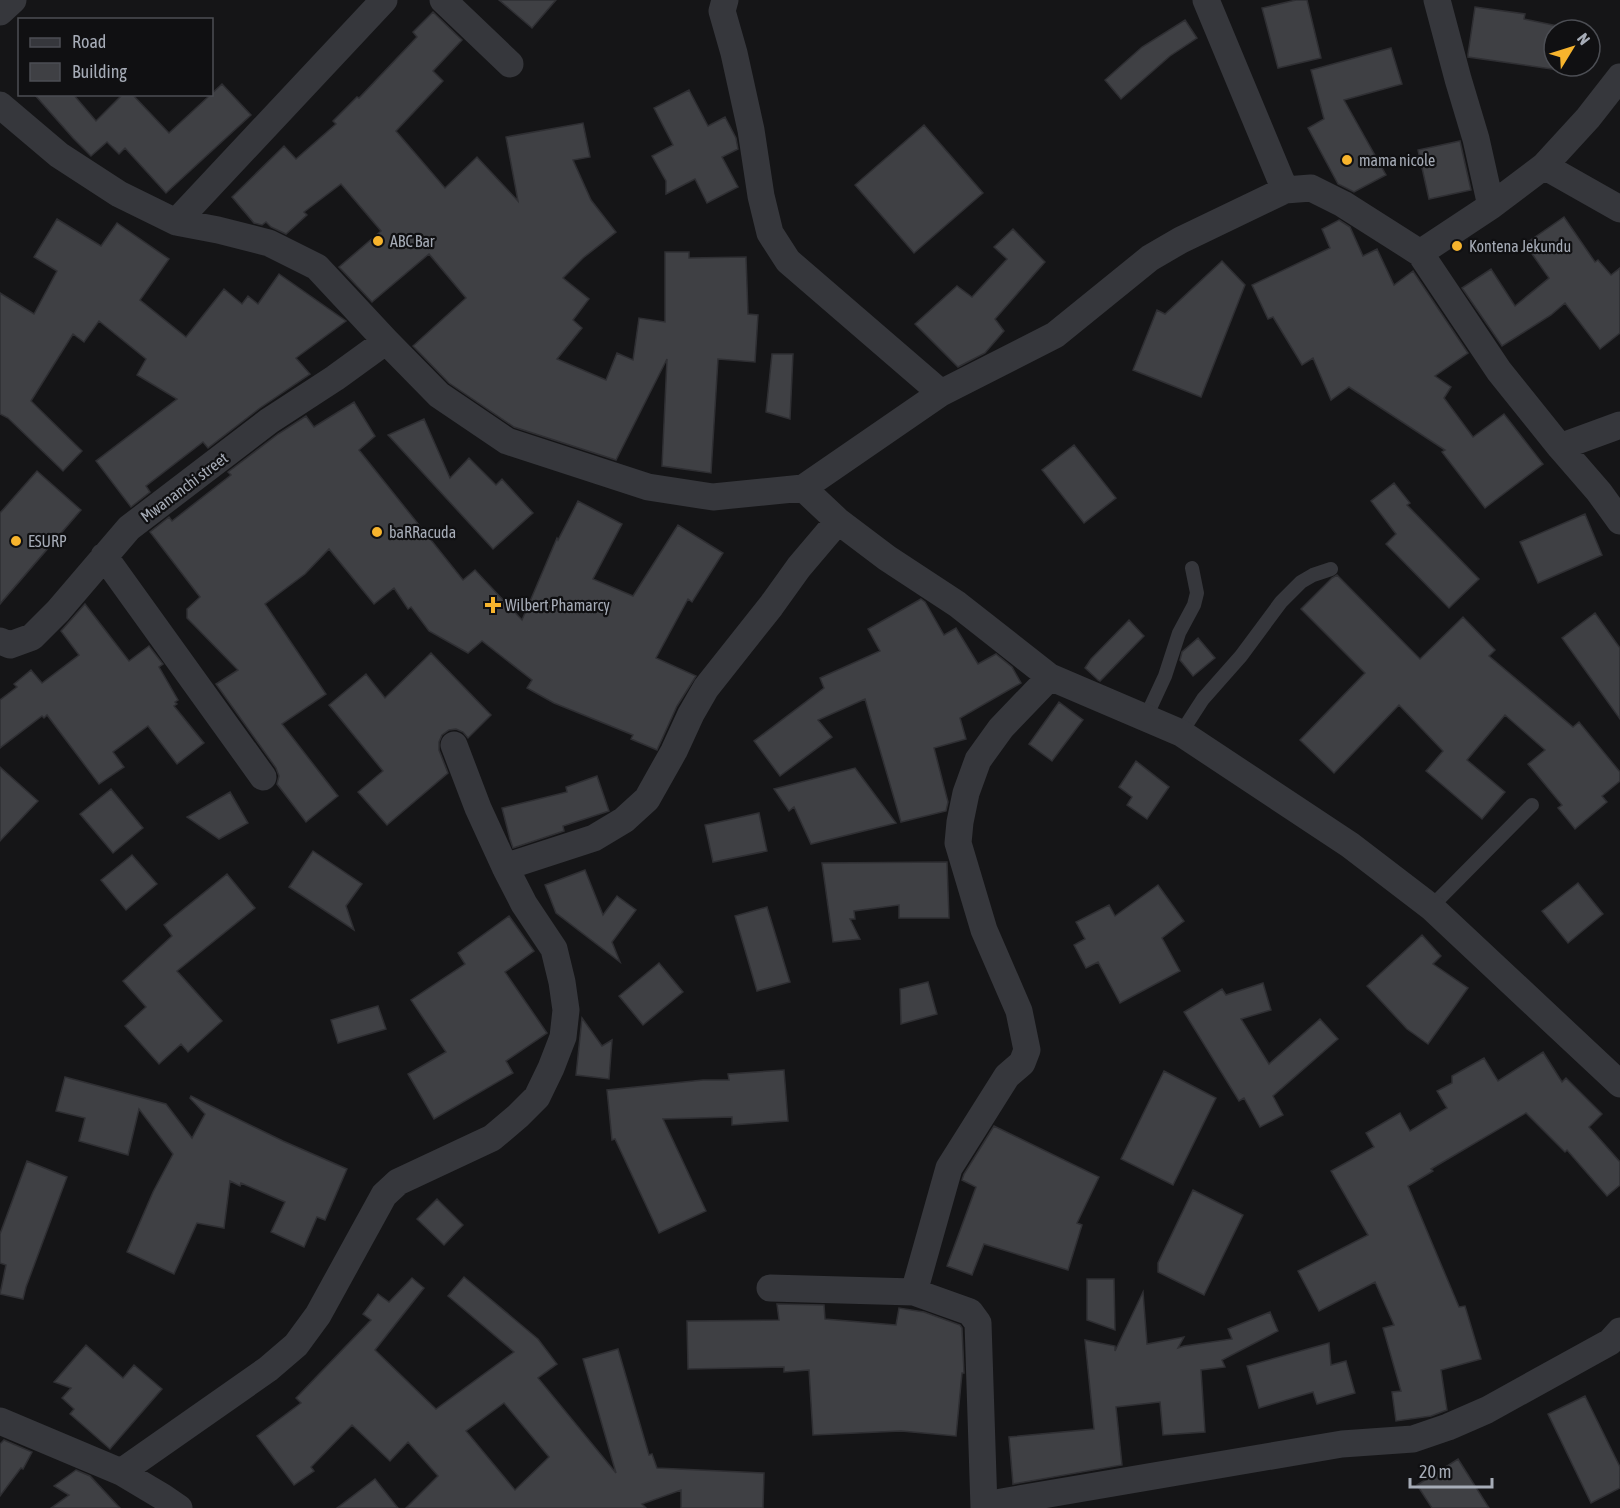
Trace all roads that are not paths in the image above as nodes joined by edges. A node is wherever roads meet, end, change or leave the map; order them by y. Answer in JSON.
{"nodes":[{"id":1,"x":13,"y":0,"type":"edge"},
{"id":2,"x":384,"y":0,"type":"edge"},
{"id":3,"x":443,"y":0,"type":"edge"},
{"id":4,"x":725,"y":0,"type":"edge"},
{"id":5,"x":1206,"y":0,"type":"edge"},
{"id":6,"x":1437,"y":0,"type":"edge"},
{"id":7,"x":0,"y":12,"type":"edge"},
{"id":8,"x":510,"y":64,"type":"dead end"},
{"id":9,"x":1620,"y":77,"type":"edge"},
{"id":10,"x":0,"y":105,"type":"edge"},
{"id":11,"x":1544,"y":166,"type":"junction"},
{"id":12,"x":1285,"y":190,"type":"junction"},
{"id":13,"x":1491,"y":206,"type":"junction"},
{"id":14,"x":1620,"y":209,"type":"edge"},
{"id":15,"x":176,"y":222,"type":"junction"},
{"id":16,"x":1420,"y":253,"type":"junction"},
{"id":17,"x":386,"y":341,"type":"junction"},
{"id":18,"x":941,"y":393,"type":"junction"},
{"id":19,"x":1620,"y":425,"type":"edge"},
{"id":20,"x":1560,"y":447,"type":"junction"},
{"id":21,"x":803,"y":488,"type":"junction"},
{"id":22,"x":838,"y":521,"type":"junction"},
{"id":23,"x":1620,"y":521,"type":"edge"},
{"id":24,"x":104,"y":556,"type":"junction"},
{"id":25,"x":1192,"y":568,"type":"dead end"},
{"id":26,"x":1332,"y":569,"type":"dead end"},
{"id":27,"x":0,"y":641,"type":"edge"},
{"id":28,"x":1050,"y":677,"type":"junction"},
{"id":29,"x":1145,"y":719,"type":"junction"},
{"id":30,"x":1181,"y":733,"type":"junction"},
{"id":31,"x":454,"y":745,"type":"dead end"},
{"id":32,"x":263,"y":777,"type":"dead end"},
{"id":33,"x":1532,"y":805,"type":"dead end"},
{"id":34,"x":505,"y":867,"type":"junction"},
{"id":35,"x":1431,"y":907,"type":"junction"},
{"id":36,"x":1620,"y":1083,"type":"edge"},
{"id":37,"x":770,"y":1288,"type":"dead end"},
{"id":38,"x":914,"y":1292,"type":"junction"},
{"id":39,"x":1620,"y":1331,"type":"edge"},
{"id":40,"x":0,"y":1421,"type":"edge"},
{"id":41,"x":121,"y":1472,"type":"junction"},
{"id":42,"x":984,"y":1507,"type":"edge"},
{"id":43,"x":179,"y":1508,"type":"edge"}],
"edges":[{"from":1,"to":7,"type":"street"},
{"from":2,"to":15,"type":"street"},
{"from":3,"to":8,"type":"street"},
{"from":4,"to":18,"type":"street"},
{"from":5,"to":12,"type":"street"},
{"from":6,"to":13,"type":"street"},
{"from":9,"to":11,"type":"street"},
{"from":10,"to":15,"type":"street"},
{"from":11,"to":13,"type":"street"},
{"from":11,"to":14,"type":"street"},
{"from":12,"to":16,"type":"street"},
{"from":12,"to":18,"type":"street"},
{"from":13,"to":16,"type":"street"},
{"from":15,"to":17,"type":"street"},
{"from":16,"to":20,"type":"street"},
{"from":17,"to":21,"type":"street"},
{"from":17,"to":24,"type":"street","name":"Mwananchi street"},
{"from":18,"to":21,"type":"street"},
{"from":19,"to":20,"type":"street"},
{"from":20,"to":23,"type":"street"},
{"from":21,"to":22,"type":"street"},
{"from":22,"to":28,"type":"street"},
{"from":22,"to":34,"type":"street"},
{"from":24,"to":27,"type":"street","name":"Mwananchi street"},
{"from":24,"to":32,"type":"street"},
{"from":25,"to":29,"type":"lane"},
{"from":26,"to":30,"type":"lane"},
{"from":28,"to":29,"type":"street"},
{"from":28,"to":38,"type":"street"},
{"from":29,"to":30,"type":"street"},
{"from":30,"to":35,"type":"street"},
{"from":31,"to":34,"type":"street"},
{"from":33,"to":35,"type":"lane"},
{"from":34,"to":41,"type":"street"},
{"from":35,"to":36,"type":"street"},
{"from":37,"to":38,"type":"street"},
{"from":38,"to":42,"type":"street"},
{"from":39,"to":42,"type":"street"},
{"from":40,"to":41,"type":"street"},
{"from":41,"to":43,"type":"street"}]}
